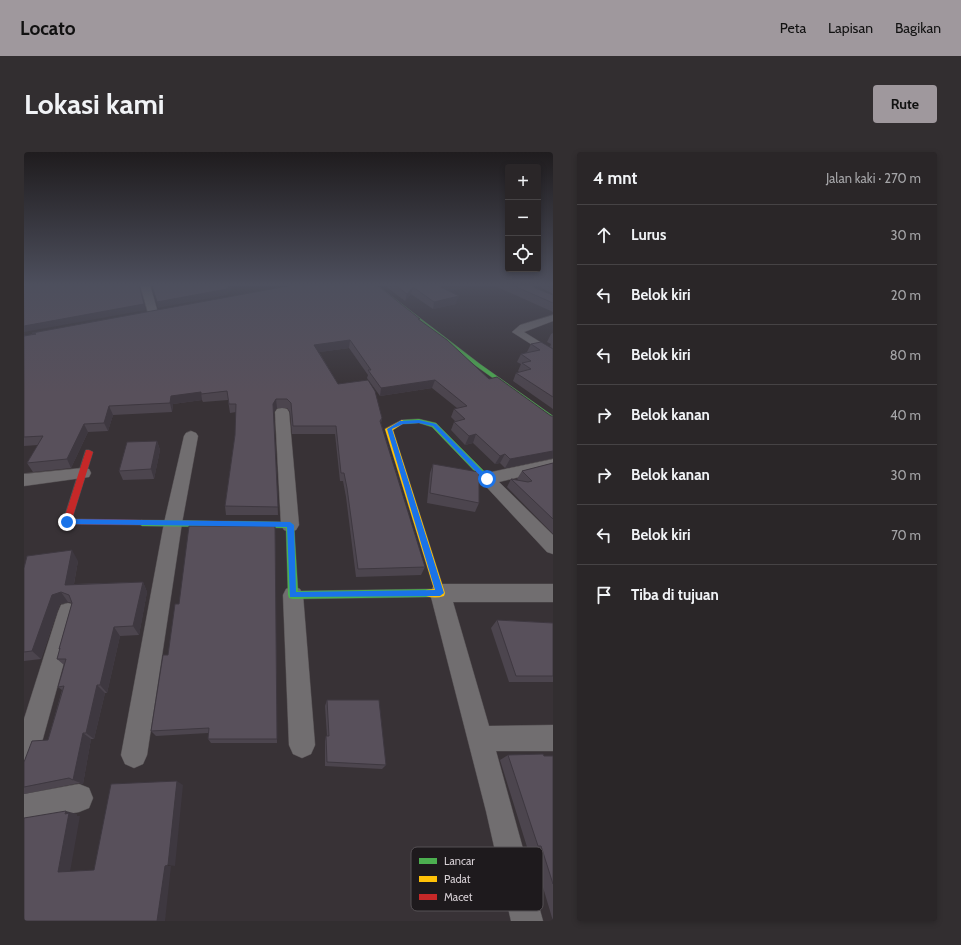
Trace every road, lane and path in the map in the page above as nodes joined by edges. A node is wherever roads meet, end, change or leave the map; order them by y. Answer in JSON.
{"nodes":[{"id":1,"x":421,"y":321,"type":"edge"},
{"id":2,"x":545,"y":321,"type":"edge"},
{"id":3,"x":553,"y":355,"type":"edge"},
{"id":4,"x":282,"y":412,"type":"dead end"},
{"id":5,"x":553,"y":419,"type":"edge"},
{"id":6,"x":191,"y":436,"type":"dead end"},
{"id":7,"x":90,"y":452,"type":"dead end"},
{"id":8,"x":553,"y":464,"type":"edge"},
{"id":9,"x":83,"y":473,"type":"junction"},
{"id":10,"x":487,"y":479,"type":"junction"},
{"id":11,"x":24,"y":480,"type":"edge"},
{"id":12,"x":173,"y":523,"type":"junction"},
{"id":13,"x":290,"y":525,"type":"junction"},
{"id":14,"x":553,"y":547,"type":"edge"},
{"id":15,"x":440,"y":593,"type":"junction"},
{"id":16,"x":553,"y":593,"type":"edge"},
{"id":17,"x":293,"y":595,"type":"junction"},
{"id":18,"x":68,"y":612,"type":"edge"},
{"id":19,"x":553,"y":738,"type":"edge"},
{"id":20,"x":481,"y":739,"type":"junction"},
{"id":21,"x":302,"y":745,"type":"dead end"},
{"id":22,"x":134,"y":755,"type":"dead end"},
{"id":23,"x":24,"y":760,"type":"edge"},
{"id":24,"x":79,"y":798,"type":"dead end"},
{"id":25,"x":24,"y":808,"type":"edge"},
{"id":26,"x":508,"y":847,"type":"edge"},
{"id":27,"x":524,"y":911,"type":"edge"},
{"id":28,"x":527,"y":921,"type":"edge"}],
"edges":[{"from":1,"to":5,"type":"street"},
{"from":2,"to":3,"type":"street"},
{"from":4,"to":13,"type":"street"},
{"from":6,"to":12,"type":"street"},
{"from":7,"to":9,"type":"street"},
{"from":8,"to":10,"type":"street"},
{"from":9,"to":11,"type":"street"},
{"from":9,"to":12,"type":"street"},
{"from":10,"to":14,"type":"street"},
{"from":10,"to":15,"type":"street"},
{"from":12,"to":13,"type":"street"},
{"from":12,"to":22,"type":"street"},
{"from":13,"to":17,"type":"street"},
{"from":15,"to":16,"type":"street"},
{"from":15,"to":17,"type":"street"},
{"from":15,"to":20,"type":"street"},
{"from":17,"to":21,"type":"street"},
{"from":18,"to":23,"type":"street"},
{"from":19,"to":20,"type":"street"},
{"from":20,"to":26,"type":"street"},
{"from":24,"to":25,"type":"street"},
{"from":27,"to":28,"type":"street"}]}
